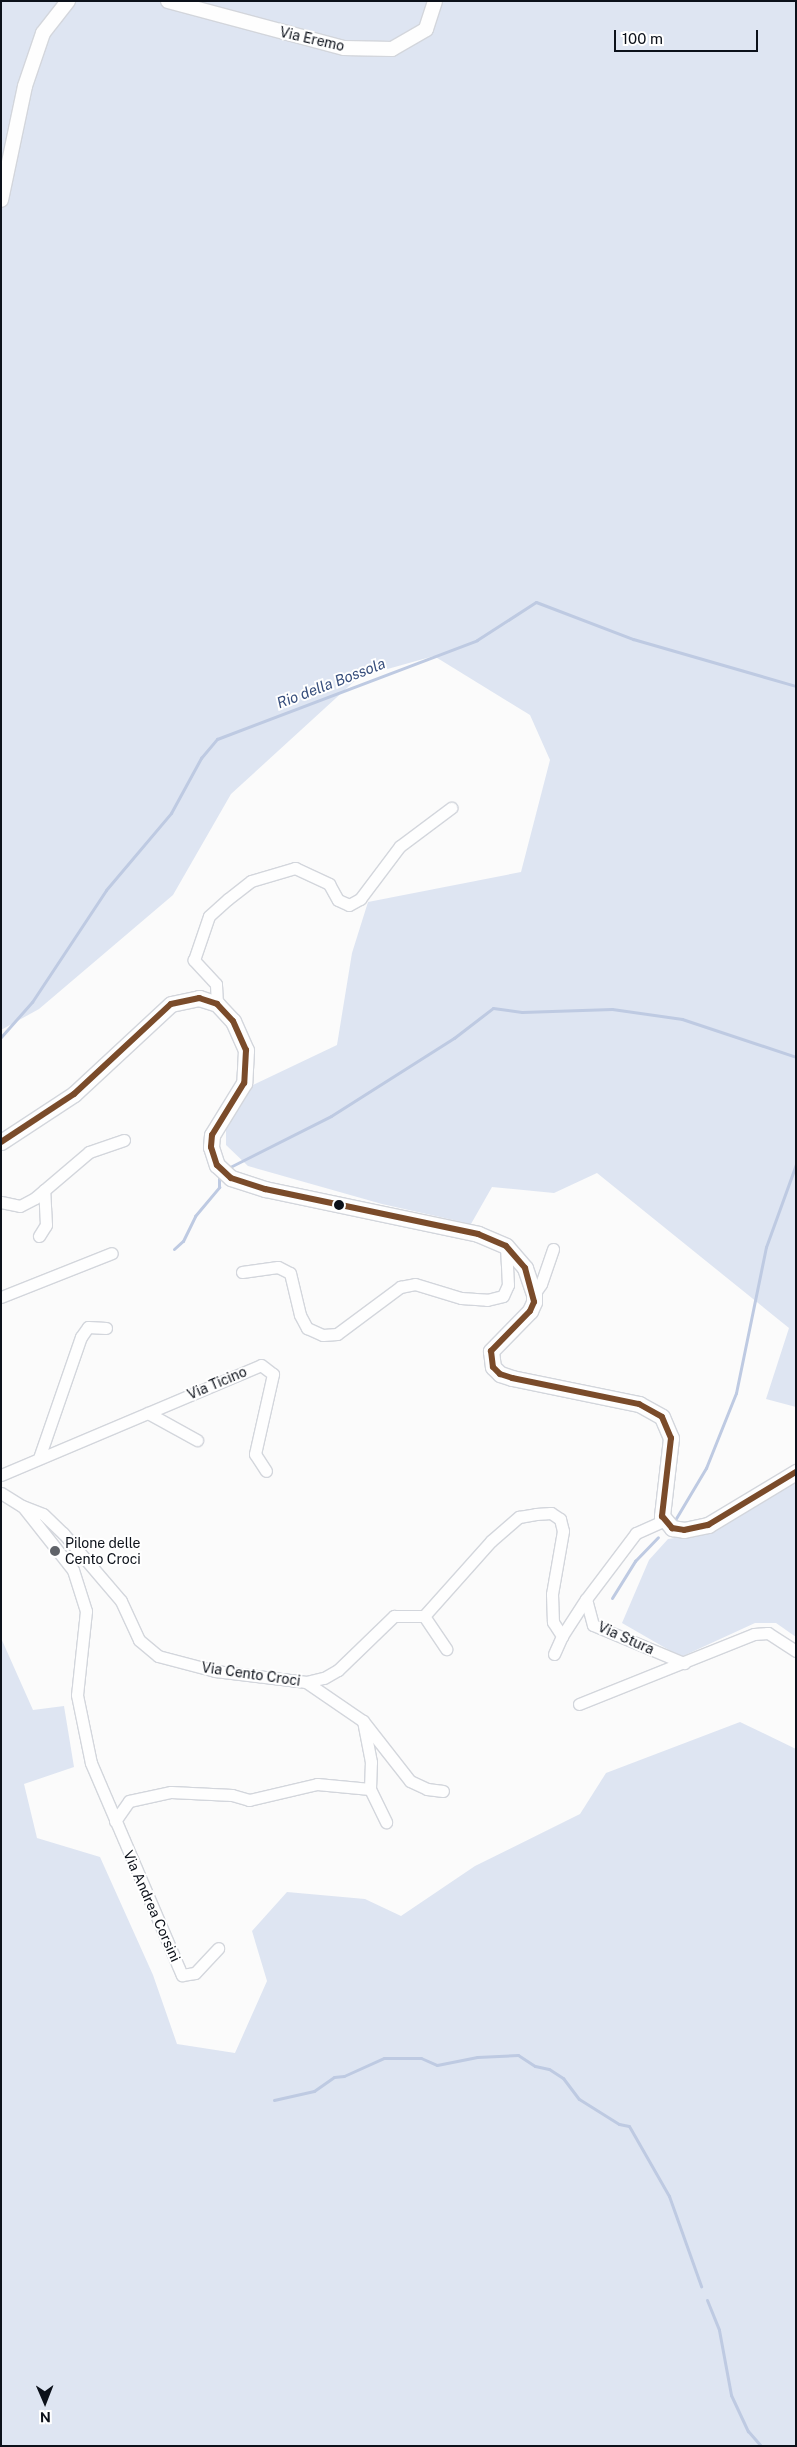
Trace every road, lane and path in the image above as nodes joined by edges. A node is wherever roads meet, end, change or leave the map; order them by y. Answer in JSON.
{"nodes":[{"id":1,"x":68,"y":1,"type":"edge"},
{"id":2,"x":168,"y":1,"type":"edge"},
{"id":3,"x":435,"y":1,"type":"edge"},
{"id":4,"x":1,"y":200,"type":"edge"},
{"id":5,"x":451,"y":808,"type":"dead end"},
{"id":6,"x":218,"y":1004,"type":"junction"},
{"id":7,"x":124,"y":1140,"type":"dead end"},
{"id":8,"x":1,"y":1142,"type":"edge"},
{"id":9,"x":44,"y":1190,"type":"junction"},
{"id":10,"x":1,"y":1202,"type":"edge"},
{"id":11,"x":40,"y":1236,"type":"dead end"},
{"id":12,"x":506,"y":1246,"type":"junction"},
{"id":13,"x":553,"y":1249,"type":"dead end"},
{"id":14,"x":112,"y":1252,"type":"dead end"},
{"id":15,"x":242,"y":1272,"type":"dead end"},
{"id":16,"x":534,"y":1294,"type":"junction"},
{"id":17,"x":1,"y":1297,"type":"edge"},
{"id":18,"x":106,"y":1328,"type":"dead end"},
{"id":19,"x":148,"y":1412,"type":"junction"},
{"id":20,"x":197,"y":1440,"type":"dead end"},
{"id":21,"x":39,"y":1458,"type":"junction"},
{"id":22,"x":266,"y":1471,"type":"dead end"},
{"id":23,"x":796,"y":1472,"type":"edge"},
{"id":24,"x":1,"y":1475,"type":"edge"},
{"id":25,"x":1,"y":1493,"type":"edge"},
{"id":26,"x":22,"y":1506,"type":"junction"},
{"id":27,"x":663,"y":1521,"type":"junction"},
{"id":28,"x":586,"y":1598,"type":"junction"},
{"id":29,"x":424,"y":1616,"type":"junction"},
{"id":30,"x":562,"y":1636,"type":"junction"},
{"id":31,"x":446,"y":1649,"type":"dead end"},
{"id":32,"x":796,"y":1651,"type":"edge"},
{"id":33,"x":554,"y":1654,"type":"dead end"},
{"id":34,"x":684,"y":1663,"type":"junction"},
{"id":35,"x":306,"y":1682,"type":"junction"},
{"id":36,"x":579,"y":1704,"type":"dead end"},
{"id":37,"x":363,"y":1720,"type":"junction"},
{"id":38,"x":370,"y":1789,"type":"junction"},
{"id":39,"x":443,"y":1791,"type":"dead end"},
{"id":40,"x":115,"y":1821,"type":"junction"},
{"id":41,"x":386,"y":1822,"type":"dead end"},
{"id":42,"x":218,"y":1948,"type":"dead end"}],
"edges":[{"from":1,"to":4,"type":"street"},
{"from":2,"to":3,"type":"street","name":"Via Eremo"},
{"from":5,"to":6,"type":"street"},
{"from":6,"to":8,"type":"main road"},
{"from":6,"to":12,"type":"main road"},
{"from":7,"to":9,"type":"street"},
{"from":9,"to":10,"type":"street"},
{"from":9,"to":11,"type":"street"},
{"from":12,"to":15,"type":"street"},
{"from":12,"to":16,"type":"main road"},
{"from":13,"to":16,"type":"street"},
{"from":14,"to":17,"type":"street"},
{"from":16,"to":27,"type":"main road"},
{"from":18,"to":21,"type":"street"},
{"from":19,"to":20,"type":"street"},
{"from":19,"to":21,"type":"street","name":"Via Ticino"},
{"from":19,"to":22,"type":"street","name":"Via Ticino"},
{"from":21,"to":24,"type":"street","name":"Via Ticino"},
{"from":23,"to":27,"type":"main road"},
{"from":25,"to":26,"type":"street","name":"Via Cento Croci"},
{"from":26,"to":35,"type":"street","name":"Via Cento Croci"},
{"from":26,"to":40,"type":"street","name":"Via Andrea Corsini"},
{"from":27,"to":28,"type":"street"},
{"from":28,"to":30,"type":"street"},
{"from":28,"to":34,"type":"street","name":"Via Stura"},
{"from":29,"to":30,"type":"street"},
{"from":29,"to":31,"type":"street"},
{"from":29,"to":35,"type":"street"},
{"from":30,"to":33,"type":"street"},
{"from":32,"to":34,"type":"street"},
{"from":34,"to":36,"type":"street"},
{"from":35,"to":37,"type":"street","name":"Via Cento Croci"},
{"from":37,"to":38,"type":"street"},
{"from":37,"to":39,"type":"street","name":"Via Cento Croci"},
{"from":38,"to":40,"type":"street"},
{"from":38,"to":41,"type":"street"},
{"from":40,"to":42,"type":"street","name":"Via Andrea Corsini"}]}
